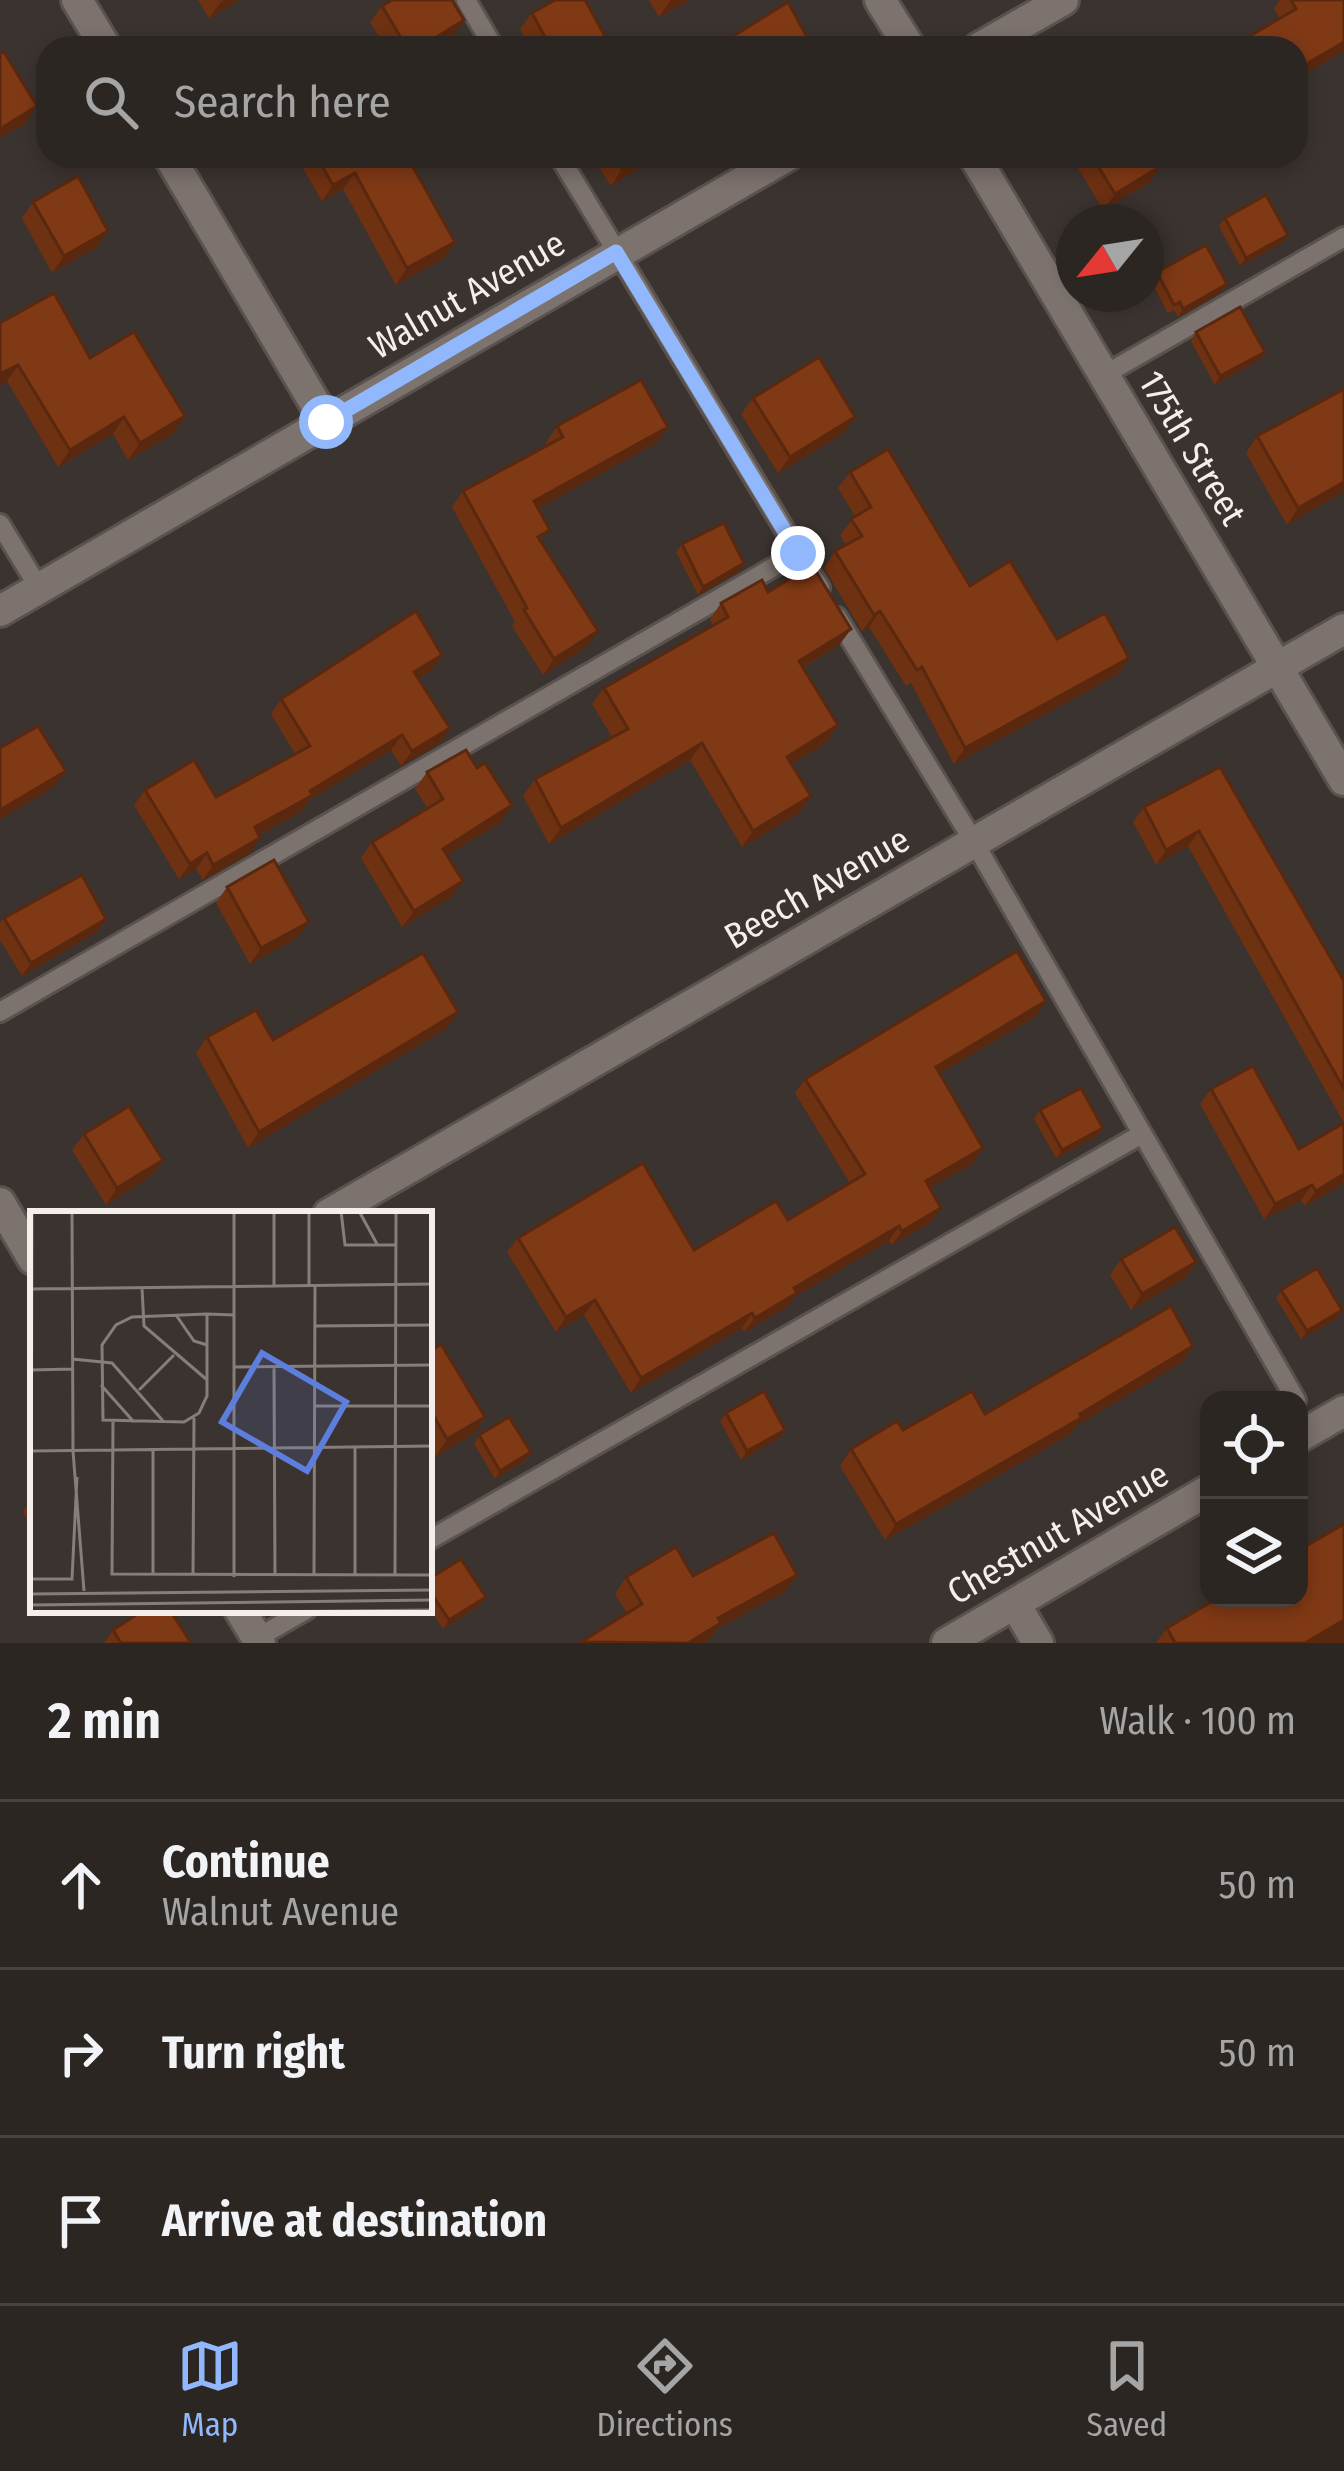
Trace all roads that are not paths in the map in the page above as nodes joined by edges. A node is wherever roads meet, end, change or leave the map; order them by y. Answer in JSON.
{"nodes":[{"id":1,"x":77,"y":0,"type":"edge"},
{"id":2,"x":466,"y":0,"type":"edge"},
{"id":3,"x":880,"y":0,"type":"edge"},
{"id":4,"x":1063,"y":0,"type":"edge"},
{"id":5,"x":99,"y":36,"type":"edge"},
{"id":6,"x":487,"y":36,"type":"edge"},
{"id":7,"x":902,"y":36,"type":"edge"},
{"id":8,"x":1000,"y":36,"type":"edge"},
{"id":9,"x":176,"y":168,"type":"edge"},
{"id":10,"x":566,"y":168,"type":"edge"},
{"id":11,"x":766,"y":168,"type":"edge"},
{"id":12,"x":981,"y":168,"type":"edge"},
{"id":13,"x":1344,"y":237,"type":"edge"},
{"id":14,"x":616,"y":252,"type":"junction"},
{"id":15,"x":1104,"y":375,"type":"junction"},
{"id":16,"x":326,"y":422,"type":"junction"},
{"id":17,"x":0,"y":524,"type":"edge"},
{"id":18,"x":798,"y":553,"type":"junction"},
{"id":19,"x":39,"y":588,"type":"junction"},
{"id":20,"x":0,"y":610,"type":"edge"},
{"id":21,"x":1344,"y":629,"type":"edge"},
{"id":22,"x":1276,"y":668,"type":"junction"},
{"id":23,"x":1344,"y":780,"type":"edge"},
{"id":24,"x":974,"y":842,"type":"junction"},
{"id":25,"x":0,"y":1012,"type":"edge"},
{"id":26,"x":1142,"y":1133,"type":"junction"},
{"id":27,"x":0,"y":1202,"type":"edge"},
{"id":28,"x":334,"y":1211,"type":"edge"},
{"id":29,"x":30,"y":1254,"type":"edge"},
{"id":30,"x":1287,"y":1391,"type":"edge"},
{"id":31,"x":1344,"y":1412,"type":"edge"},
{"id":32,"x":1308,"y":1417,"type":"edge"},
{"id":33,"x":1200,"y":1495,"type":"edge"},
{"id":34,"x":432,"y":1538,"type":"edge"},
{"id":35,"x":1015,"y":1604,"type":"junction"},
{"id":36,"x":242,"y":1613,"type":"edge"},
{"id":37,"x":301,"y":1613,"type":"edge"},
{"id":38,"x":258,"y":1641,"type":"edge"},
{"id":39,"x":947,"y":1643,"type":"edge"},
{"id":40,"x":1038,"y":1643,"type":"edge"}],
"edges":[{"from":1,"to":5,"type":"street"},
{"from":2,"to":6,"type":"lane"},
{"from":3,"to":7,"type":"street"},
{"from":4,"to":8,"type":"street"},
{"from":9,"to":16,"type":"street"},
{"from":10,"to":14,"type":"lane"},
{"from":11,"to":14,"type":"street","name":"Walnut Avenue"},
{"from":12,"to":15,"type":"street","name":"175th Street"},
{"from":13,"to":15,"type":"lane"},
{"from":14,"to":16,"type":"street","name":"Walnut Avenue"},
{"from":14,"to":18,"type":"lane"},
{"from":15,"to":22,"type":"street","name":"175th Street"},
{"from":16,"to":19,"type":"street","name":"Walnut Avenue"},
{"from":17,"to":19,"type":"lane"},
{"from":18,"to":24,"type":"lane"},
{"from":18,"to":25,"type":"lane"},
{"from":19,"to":20,"type":"street","name":"Walnut Avenue"},
{"from":21,"to":22,"type":"street","name":"Beech Avenue"},
{"from":22,"to":23,"type":"street","name":"175th Street"},
{"from":22,"to":24,"type":"street","name":"Beech Avenue"},
{"from":24,"to":26,"type":"lane"},
{"from":24,"to":28,"type":"street","name":"Beech Avenue"},
{"from":26,"to":30,"type":"lane"},
{"from":26,"to":34,"type":"lane"},
{"from":27,"to":29,"type":"street"},
{"from":31,"to":32,"type":"street"},
{"from":33,"to":35,"type":"street","name":"Chestnut Avenue"},
{"from":35,"to":39,"type":"street","name":"Chestnut Avenue"},
{"from":35,"to":40,"type":"street"},
{"from":36,"to":38,"type":"street"},
{"from":37,"to":38,"type":"lane"}]}
